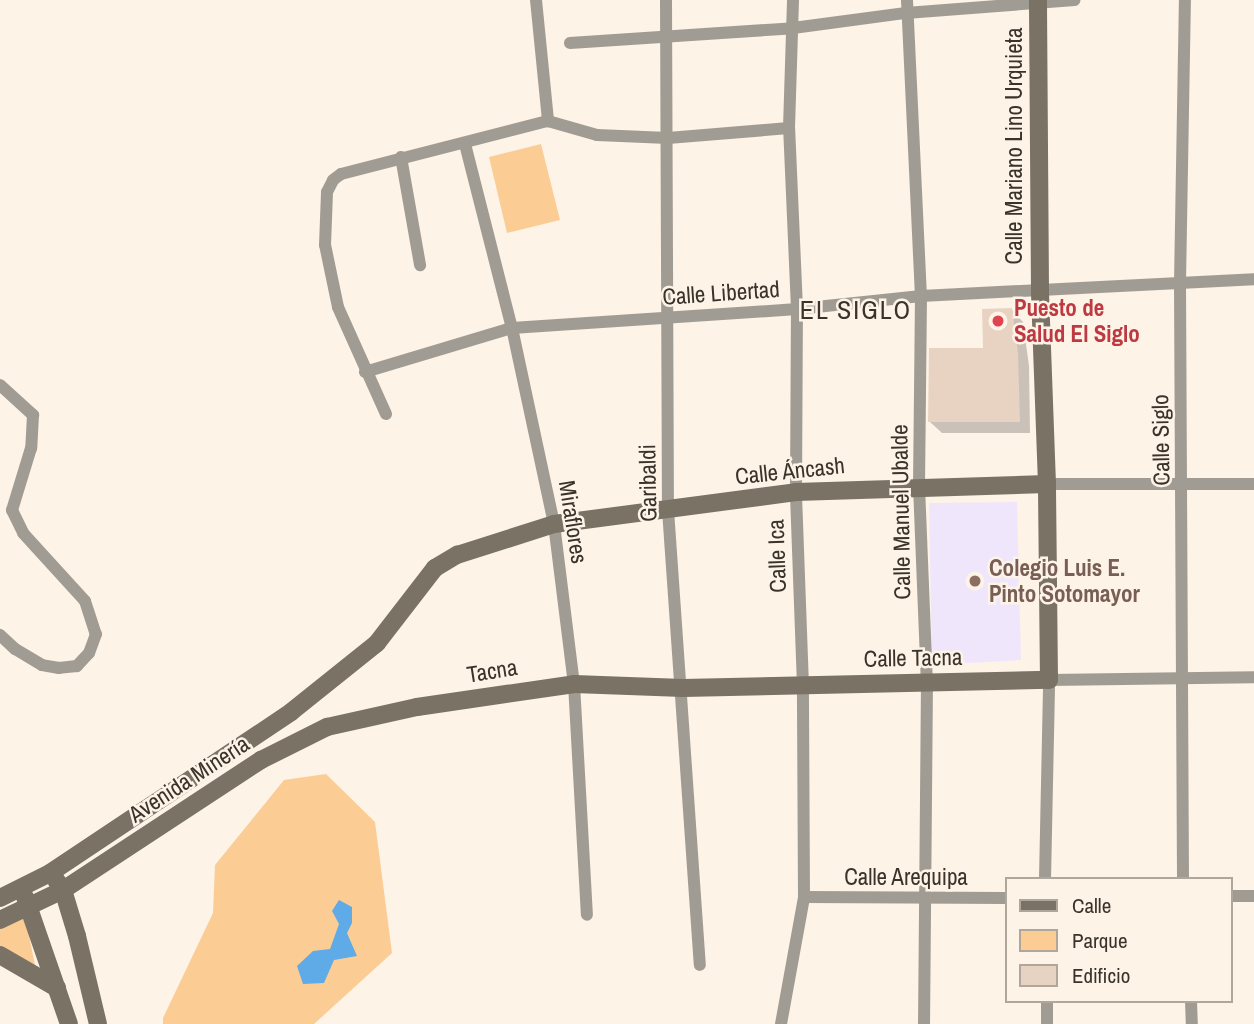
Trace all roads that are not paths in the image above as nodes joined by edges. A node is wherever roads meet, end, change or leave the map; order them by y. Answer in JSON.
{"nodes":[{"id":1,"x":536,"y":0,"type":"edge"},
{"id":2,"x":666,"y":0,"type":"edge"},
{"id":3,"x":793,"y":0,"type":"edge"},
{"id":4,"x":1074,"y":0,"type":"edge"},
{"id":5,"x":1185,"y":0,"type":"edge"},
{"id":6,"x":1038,"y":1,"type":"edge"},
{"id":7,"x":907,"y":7,"type":"edge"},
{"id":8,"x":793,"y":28,"type":"junction"},
{"id":9,"x":664,"y":37,"type":"junction"},
{"id":10,"x":570,"y":43,"type":"dead end"},
{"id":11,"x":548,"y":121,"type":"junction"},
{"id":12,"x":789,"y":128,"type":"junction"},
{"id":13,"x":668,"y":138,"type":"junction"},
{"id":14,"x":466,"y":144,"type":"junction"},
{"id":15,"x":401,"y":157,"type":"junction"},
{"id":16,"x":420,"y":265,"type":"dead end"},
{"id":17,"x":1254,"y":279,"type":"edge"},
{"id":18,"x":1180,"y":282,"type":"junction"},
{"id":19,"x":1040,"y":291,"type":"junction"},
{"id":20,"x":921,"y":296,"type":"junction"},
{"id":21,"x":797,"y":309,"type":"junction"},
{"id":22,"x":668,"y":318,"type":"junction"},
{"id":23,"x":512,"y":328,"type":"junction"},
{"id":24,"x":365,"y":372,"type":"junction"},
{"id":25,"x":0,"y":385,"type":"edge"},
{"id":26,"x":386,"y":414,"type":"dead end"},
{"id":27,"x":1183,"y":482,"type":"junction"},
{"id":28,"x":1047,"y":484,"type":"junction"},
{"id":29,"x":1254,"y":484,"type":"edge"},
{"id":30,"x":919,"y":486,"type":"junction"},
{"id":31,"x":796,"y":492,"type":"junction"},
{"id":32,"x":668,"y":510,"type":"junction"},
{"id":33,"x":554,"y":524,"type":"junction"},
{"id":34,"x":0,"y":635,"type":"edge"},
{"id":35,"x":377,"y":643,"type":"joint"},
{"id":36,"x":1254,"y":677,"type":"edge"},
{"id":37,"x":1184,"y":679,"type":"junction"},
{"id":38,"x":1049,"y":680,"type":"junction"},
{"id":39,"x":927,"y":682,"type":"junction"},
{"id":40,"x":573,"y":684,"type":"junction"},
{"id":41,"x":803,"y":686,"type":"junction"},
{"id":42,"x":683,"y":688,"type":"junction"},
{"id":43,"x":417,"y":707,"type":"joint"},
{"id":44,"x":50,"y":873,"type":"junction"},
{"id":45,"x":1045,"y":877,"type":"edge"},
{"id":46,"x":1184,"y":877,"type":"edge"},
{"id":47,"x":19,"y":888,"type":"junction"},
{"id":48,"x":63,"y":890,"type":"junction"},
{"id":49,"x":1233,"y":895,"type":"edge"},
{"id":50,"x":1254,"y":896,"type":"edge"},
{"id":51,"x":804,"y":897,"type":"junction"},
{"id":52,"x":0,"y":898,"type":"edge"},
{"id":53,"x":1006,"y":898,"type":"edge"},
{"id":54,"x":923,"y":900,"type":"junction"},
{"id":55,"x":30,"y":905,"type":"junction"},
{"id":56,"x":587,"y":915,"type":"dead end"},
{"id":57,"x":0,"y":920,"type":"edge"},
{"id":58,"x":0,"y":955,"type":"edge"},
{"id":59,"x":700,"y":965,"type":"dead end"},
{"id":60,"x":57,"y":988,"type":"junction"},
{"id":61,"x":1046,"y":1003,"type":"edge"},
{"id":62,"x":1191,"y":1003,"type":"edge"},
{"id":63,"x":69,"y":1024,"type":"edge"},
{"id":64,"x":98,"y":1024,"type":"edge"},
{"id":65,"x":781,"y":1024,"type":"edge"},
{"id":66,"x":923,"y":1024,"type":"edge"},
{"id":67,"x":1047,"y":1024,"type":"edge"},
{"id":68,"x":1192,"y":1024,"type":"edge"}],
"edges":[{"from":1,"to":11,"type":"street"},
{"from":2,"to":9,"type":"street","name":"Garibaldi"},
{"from":3,"to":8,"type":"street","name":"Calle Ica"},
{"from":4,"to":6,"type":"street"},
{"from":5,"to":18,"type":"street","name":"Calle Siglo"},
{"from":6,"to":7,"type":"street"},
{"from":6,"to":19,"type":"main road","name":"Calle Mariano Lino Urquieta"},
{"from":7,"to":8,"type":"street"},
{"from":7,"to":20,"type":"street","name":"Calle Manuel Ubalde"},
{"from":8,"to":9,"type":"street"},
{"from":8,"to":12,"type":"street","name":"Calle Ica"},
{"from":9,"to":10,"type":"street"},
{"from":9,"to":13,"type":"street","name":"Garibaldi"},
{"from":11,"to":13,"type":"street"},
{"from":11,"to":14,"type":"street"},
{"from":12,"to":13,"type":"street"},
{"from":12,"to":21,"type":"street","name":"Calle Ica"},
{"from":13,"to":22,"type":"street","name":"Garibaldi"},
{"from":14,"to":15,"type":"street"},
{"from":14,"to":23,"type":"street","name":"Miraflores"},
{"from":15,"to":16,"type":"street"},
{"from":15,"to":24,"type":"street"},
{"from":17,"to":18,"type":"street","name":"Calle Libertad"},
{"from":18,"to":19,"type":"street","name":"Calle Libertad"},
{"from":18,"to":27,"type":"street","name":"Calle Siglo"},
{"from":19,"to":20,"type":"street","name":"Calle Libertad"},
{"from":19,"to":28,"type":"main road","name":"Calle Mariano Lino Urquieta"},
{"from":20,"to":21,"type":"street","name":"Calle Libertad"},
{"from":20,"to":30,"type":"street","name":"Calle Manuel Ubalde"},
{"from":21,"to":22,"type":"street","name":"Calle Libertad"},
{"from":21,"to":31,"type":"street","name":"Calle Ica"},
{"from":22,"to":23,"type":"street","name":"Calle Libertad"},
{"from":22,"to":32,"type":"street","name":"Garibaldi"},
{"from":23,"to":24,"type":"street","name":"Calle Libertad"},
{"from":23,"to":33,"type":"street","name":"Miraflores"},
{"from":24,"to":26,"type":"street"},
{"from":25,"to":34,"type":"street"},
{"from":27,"to":28,"type":"street","name":"Calle Áncash"},
{"from":27,"to":29,"type":"street","name":"Calle Áncash"},
{"from":27,"to":37,"type":"street","name":"Calle Siglo"},
{"from":28,"to":30,"type":"main road","name":"Calle Áncash"},
{"from":28,"to":38,"type":"main road","name":"Calle Mariano Lino Urquieta"},
{"from":30,"to":31,"type":"main road","name":"Calle Áncash"},
{"from":30,"to":39,"type":"street","name":"Calle Manuel Ubalde"},
{"from":31,"to":32,"type":"main road","name":"Calle Áncash"},
{"from":31,"to":41,"type":"street","name":"Calle Ica"},
{"from":32,"to":33,"type":"main road","name":"Calle Áncash"},
{"from":32,"to":42,"type":"street","name":"Garibaldi"},
{"from":33,"to":35,"type":"main road","name":"Calle Áncash"},
{"from":33,"to":40,"type":"street","name":"Miraflores"},
{"from":35,"to":44,"type":"main road","name":"Avenida Minería"},
{"from":36,"to":37,"type":"street","name":"Calle Tacna"},
{"from":37,"to":38,"type":"street","name":"Calle Tacna"},
{"from":37,"to":46,"type":"street","name":"Calle Siglo"},
{"from":38,"to":39,"type":"main road","name":"Calle Tacna"},
{"from":38,"to":45,"type":"street","name":"Calle Mariano Lino Urquieta"},
{"from":39,"to":41,"type":"main road","name":"Calle Tacna"},
{"from":39,"to":54,"type":"street","name":"Calle Manuel Ubalde"},
{"from":40,"to":42,"type":"main road","name":"Calle Tacna"},
{"from":40,"to":43,"type":"main road","name":"Tacna"},
{"from":40,"to":56,"type":"street","name":"Miraflores"},
{"from":41,"to":42,"type":"main road","name":"Calle Tacna"},
{"from":41,"to":51,"type":"street","name":"Calle Ica"},
{"from":42,"to":59,"type":"street","name":"Garibaldi"},
{"from":43,"to":48,"type":"main road","name":"Avenida Minería"},
{"from":44,"to":47,"type":"main road","name":"Avenida Minería"},
{"from":44,"to":48,"type":"main road"},
{"from":47,"to":52,"type":"main road","name":"Avenida Minería"},
{"from":47,"to":55,"type":"main road"},
{"from":48,"to":55,"type":"main road","name":"Avenida Minería"},
{"from":48,"to":64,"type":"main road"},
{"from":49,"to":50,"type":"street"},
{"from":51,"to":54,"type":"street","name":"Calle Arequipa"},
{"from":51,"to":65,"type":"street","name":"Calle Ica"},
{"from":53,"to":54,"type":"street","name":"Calle Arequipa"},
{"from":54,"to":66,"type":"street","name":"Calle Manuel Ubalde"},
{"from":55,"to":57,"type":"main road","name":"Avenida Minería"},
{"from":55,"to":60,"type":"main road"},
{"from":58,"to":60,"type":"main road"},
{"from":60,"to":63,"type":"main road"},
{"from":61,"to":67,"type":"street"},
{"from":62,"to":68,"type":"street"}]}
